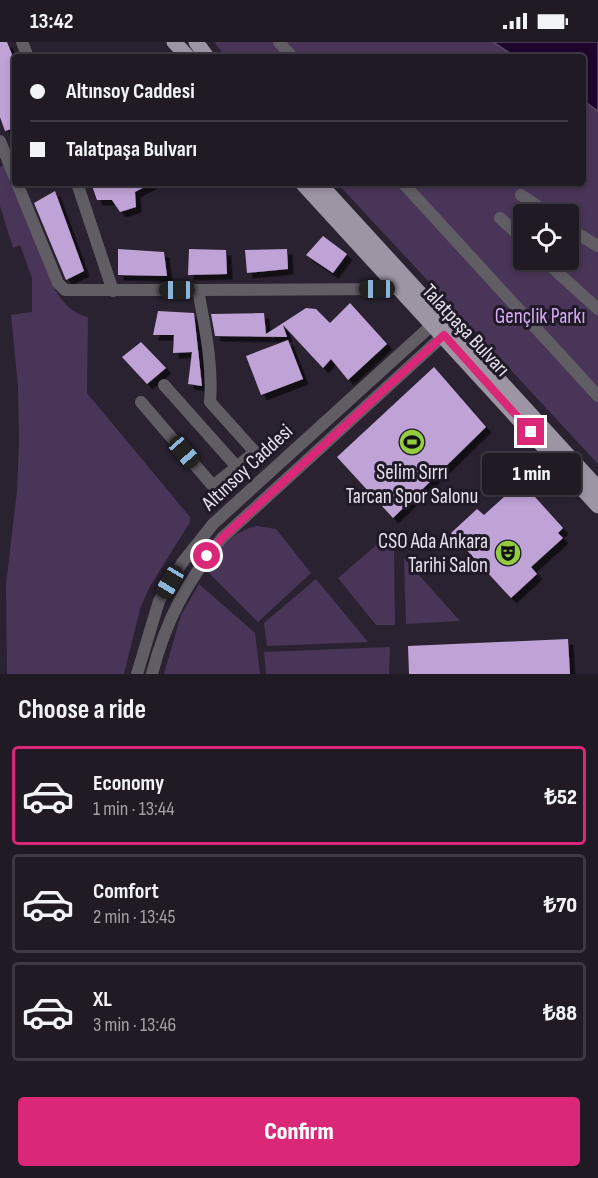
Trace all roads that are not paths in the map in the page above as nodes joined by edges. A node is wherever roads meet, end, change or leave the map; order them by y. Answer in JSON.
{"nodes":[{"id":1,"x":174,"y":42,"type":"edge"},
{"id":2,"x":279,"y":42,"type":"edge"},
{"id":3,"x":185,"y":54,"type":"edge"},
{"id":4,"x":289,"y":54,"type":"edge"},
{"id":5,"x":0,"y":141,"type":"edge"},
{"id":6,"x":12,"y":171,"type":"edge"},
{"id":7,"x":18,"y":186,"type":"edge"},
{"id":8,"x":78,"y":186,"type":"edge"},
{"id":9,"x":305,"y":186,"type":"edge"},
{"id":10,"x":322,"y":186,"type":"edge"},
{"id":11,"x":406,"y":186,"type":"edge"},
{"id":12,"x":521,"y":195,"type":"dead end"},
{"id":13,"x":534,"y":204,"type":"edge"},
{"id":14,"x":500,"y":218,"type":"dead end"},
{"id":15,"x":513,"y":230,"type":"edge"},
{"id":16,"x":579,"y":235,"type":"edge"},
{"id":17,"x":598,"y":246,"type":"edge"},
{"id":18,"x":555,"y":270,"type":"edge"},
{"id":19,"x":399,"y":289,"type":"junction"},
{"id":20,"x":198,"y":290,"type":"junction"},
{"id":21,"x":113,"y":291,"type":"junction"},
{"id":22,"x":598,"y":309,"type":"edge"},
{"id":23,"x":438,"y":329,"type":"junction"},
{"id":24,"x":164,"y":385,"type":"dead end"},
{"id":25,"x":595,"y":388,"type":"edge"},
{"id":26,"x":141,"y":402,"type":"dead end"},
{"id":27,"x":237,"y":468,"type":"junction"},
{"id":28,"x":598,"y":488,"type":"edge"},
{"id":29,"x":598,"y":506,"type":"edge"},
{"id":30,"x":137,"y":674,"type":"edge"},
{"id":31,"x":152,"y":674,"type":"edge"}],
"edges":[{"from":1,"to":3,"type":"main road"},
{"from":2,"to":4,"type":"street"},
{"from":5,"to":6,"type":"street"},
{"from":7,"to":21,"type":"street"},
{"from":8,"to":21,"type":"street"},
{"from":9,"to":19,"type":"main road","name":"Talatpaşa Bulvarı"},
{"from":10,"to":28,"type":"main road","name":"Talatpaşa Bulvarı"},
{"from":11,"to":25,"type":"street"},
{"from":12,"to":13,"type":"street"},
{"from":14,"to":15,"type":"street"},
{"from":16,"to":17,"type":"street"},
{"from":18,"to":22,"type":"street"},
{"from":19,"to":20,"type":"street"},
{"from":19,"to":23,"type":"main road","name":"Talatpaşa Bulvarı"},
{"from":20,"to":21,"type":"street"},
{"from":20,"to":27,"type":"street"},
{"from":23,"to":29,"type":"main road","name":"Talatpaşa Bulvarı"},
{"from":23,"to":30,"type":"street","name":"Altınsoy Caddesi"},
{"from":23,"to":31,"type":"street","name":"Altınsoy Caddesi"},
{"from":24,"to":27,"type":"street"},
{"from":26,"to":27,"type":"street"}]}
